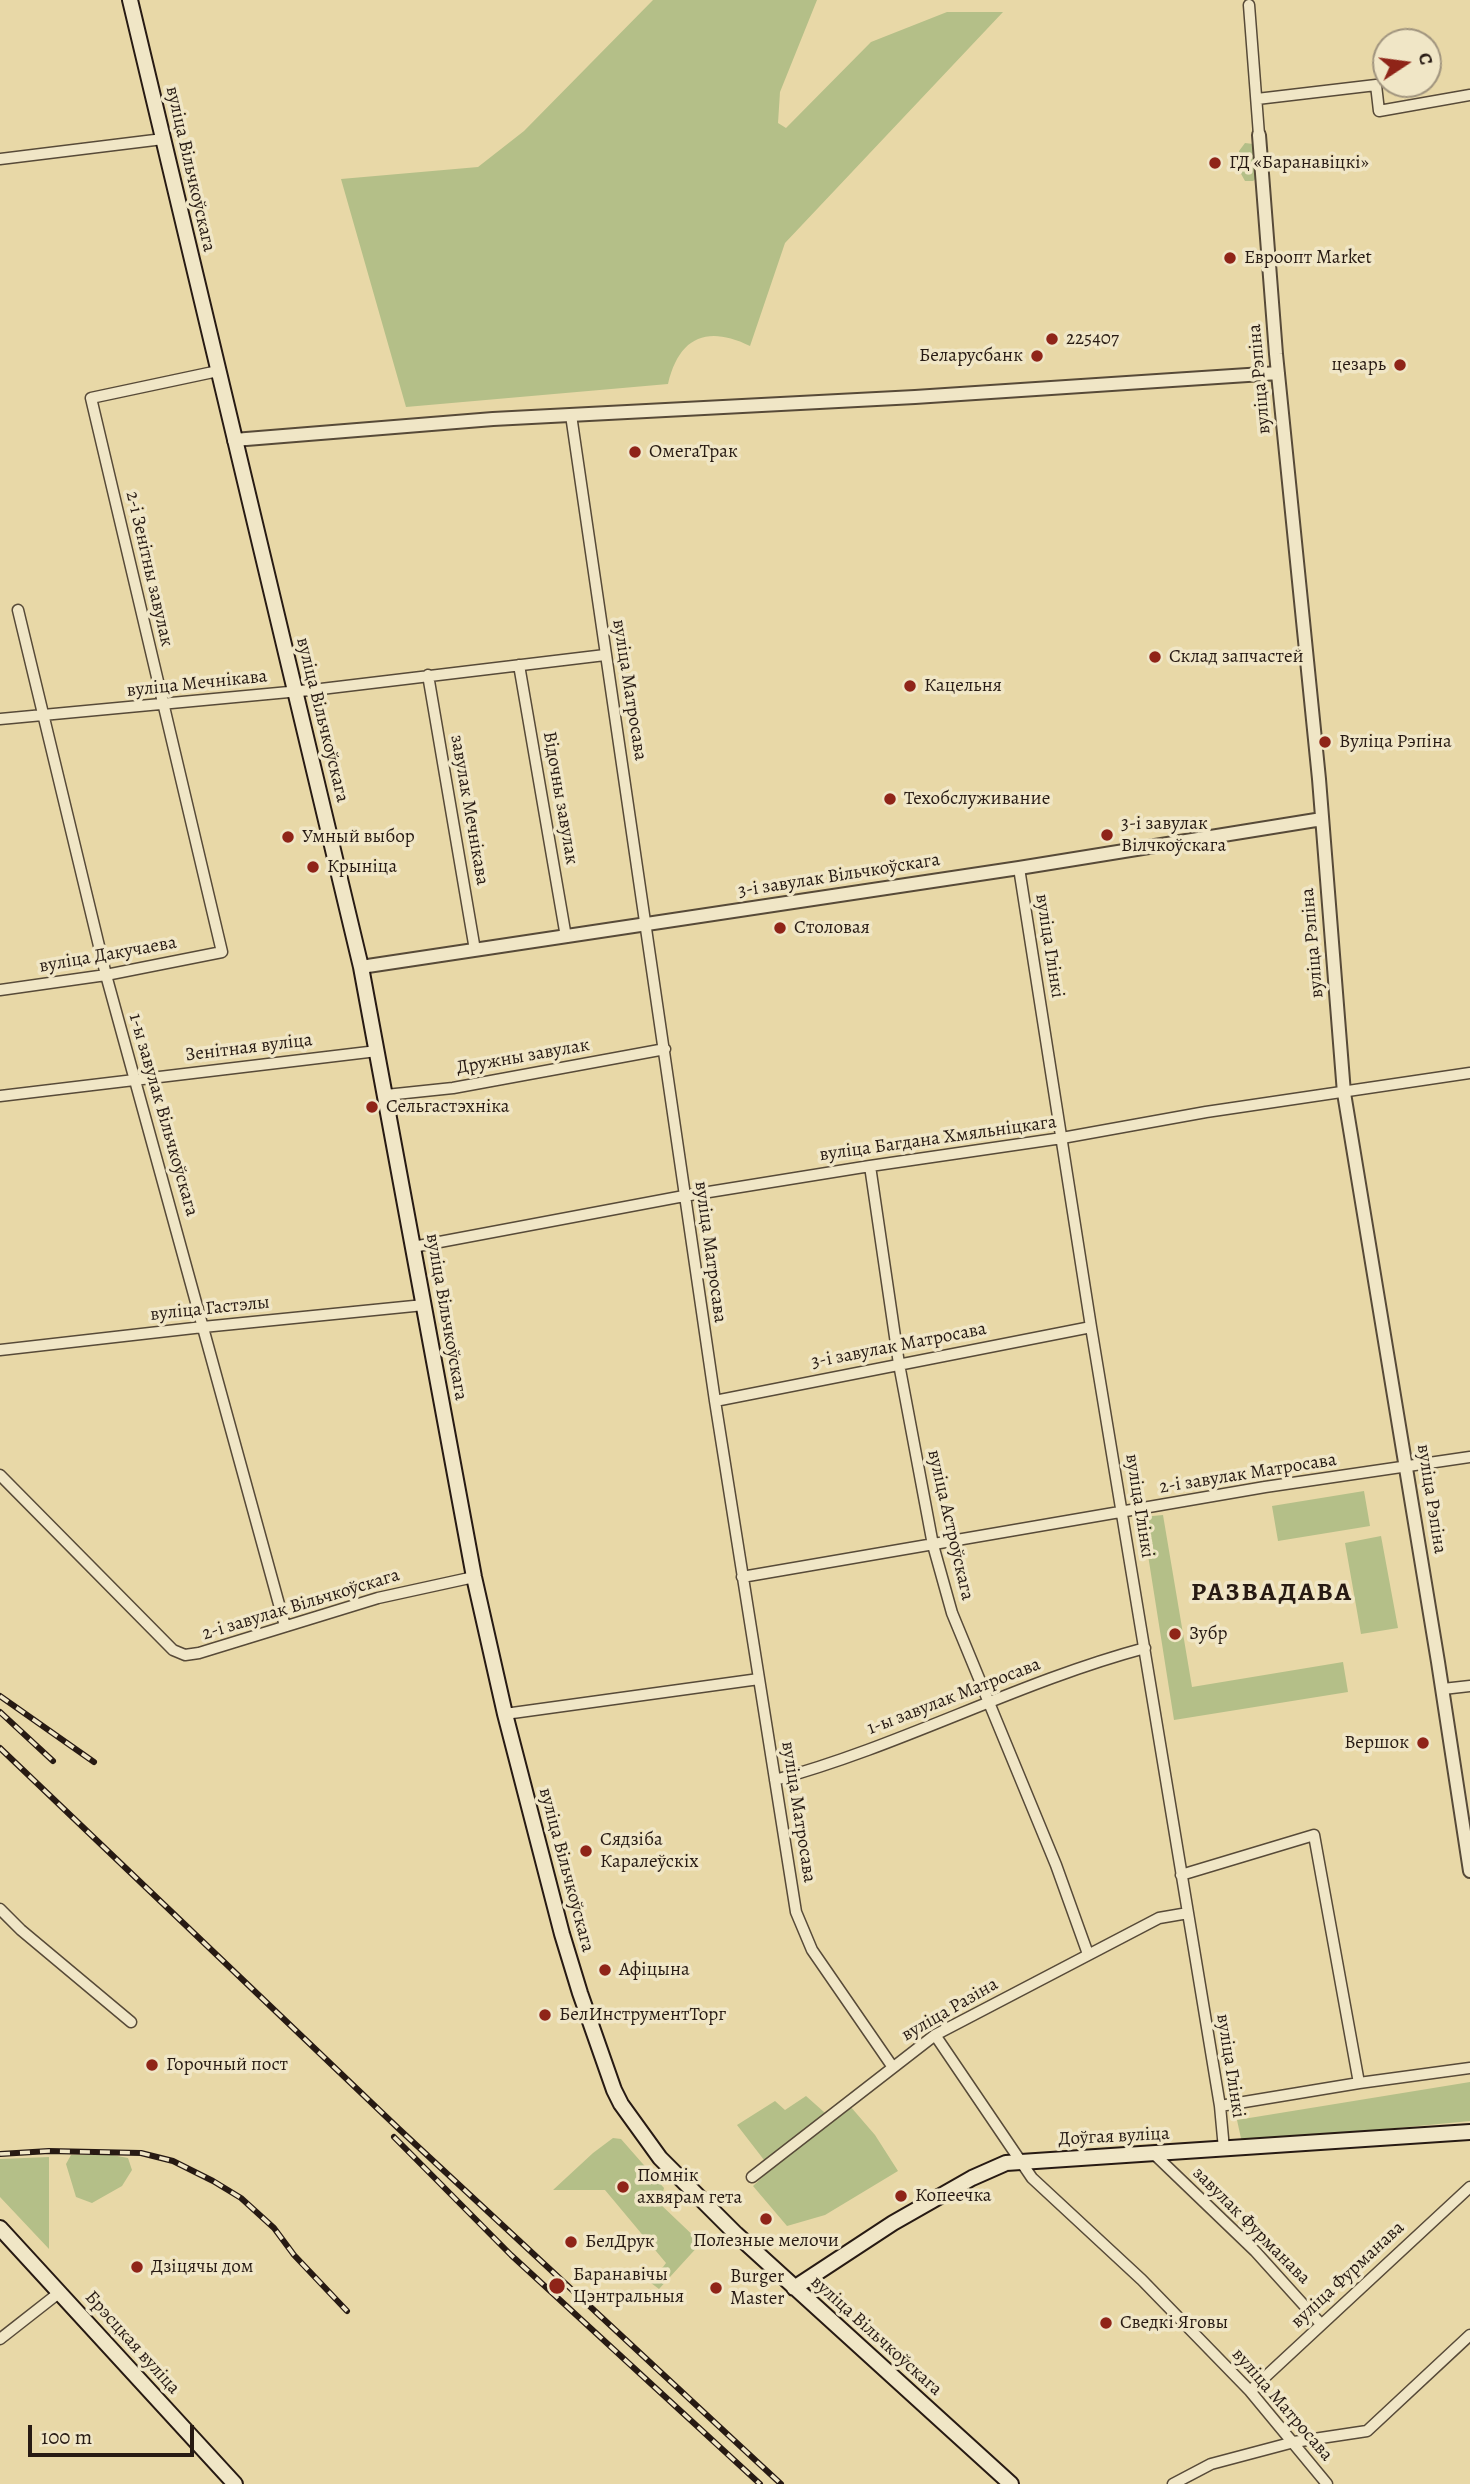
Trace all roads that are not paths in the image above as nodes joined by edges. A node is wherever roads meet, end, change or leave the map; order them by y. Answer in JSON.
{"nodes":[{"id":1,"x":130,"y":0,"type":"edge"},
{"id":2,"x":1249,"y":5,"type":"dead end"},
{"id":3,"x":1470,"y":95,"type":"edge"},
{"id":4,"x":1257,"y":99,"type":"junction"},
{"id":5,"x":1259,"y":135,"type":"joint"},
{"id":6,"x":163,"y":139,"type":"junction"},
{"id":7,"x":0,"y":159,"type":"edge"},
{"id":8,"x":218,"y":371,"type":"junction"},
{"id":9,"x":1278,"y":373,"type":"junction"},
{"id":10,"x":571,"y":415,"type":"junction"},
{"id":11,"x":234,"y":440,"type":"junction"},
{"id":12,"x":18,"y":610,"type":"dead end"},
{"id":13,"x":605,"y":655,"type":"junction"},
{"id":14,"x":519,"y":665,"type":"junction"},
{"id":15,"x":428,"y":675,"type":"junction"},
{"id":16,"x":296,"y":692,"type":"junction"},
{"id":17,"x":164,"y":705,"type":"junction"},
{"id":18,"x":42,"y":715,"type":"junction"},
{"id":19,"x":0,"y":719,"type":"edge"},
{"id":20,"x":1322,"y":819,"type":"junction"},
{"id":21,"x":1019,"y":868,"type":"junction"},
{"id":22,"x":646,"y":924,"type":"junction"},
{"id":23,"x":566,"y":937,"type":"junction"},
{"id":24,"x":475,"y":950,"type":"junction"},
{"id":25,"x":222,"y":952,"type":"joint"},
{"id":26,"x":361,"y":967,"type":"junction"},
{"id":27,"x":106,"y":975,"type":"junction"},
{"id":28,"x":0,"y":990,"type":"edge"},
{"id":29,"x":665,"y":1049,"type":"junction"},
{"id":30,"x":377,"y":1051,"type":"junction"},
{"id":31,"x":1470,"y":1073,"type":"edge"},
{"id":32,"x":135,"y":1079,"type":"junction"},
{"id":33,"x":1344,"y":1093,"type":"junction"},
{"id":34,"x":386,"y":1095,"type":"junction"},
{"id":35,"x":0,"y":1096,"type":"edge"},
{"id":36,"x":1062,"y":1138,"type":"junction"},
{"id":37,"x":870,"y":1166,"type":"junction"},
{"id":38,"x":684,"y":1196,"type":"junction"},
{"id":39,"x":413,"y":1247,"type":"junction"},
{"id":40,"x":424,"y":1305,"type":"junction"},
{"id":41,"x":203,"y":1327,"type":"junction"},
{"id":42,"x":1091,"y":1327,"type":"junction"},
{"id":43,"x":0,"y":1350,"type":"edge"},
{"id":44,"x":898,"y":1364,"type":"junction"},
{"id":45,"x":715,"y":1401,"type":"junction"},
{"id":46,"x":1470,"y":1457,"type":"edge"},
{"id":47,"x":1406,"y":1466,"type":"junction"},
{"id":48,"x":0,"y":1475,"type":"edge"},
{"id":49,"x":1123,"y":1513,"type":"junction"},
{"id":50,"x":933,"y":1545,"type":"junction"},
{"id":51,"x":474,"y":1577,"type":"junction"},
{"id":52,"x":742,"y":1577,"type":"junction"},
{"id":53,"x":285,"y":1626,"type":"junction"},
{"id":54,"x":1145,"y":1648,"type":"junction"},
{"id":55,"x":759,"y":1679,"type":"junction"},
{"id":56,"x":1470,"y":1686,"type":"edge"},
{"id":57,"x":1443,"y":1689,"type":"junction"},
{"id":58,"x":990,"y":1701,"type":"junction"},
{"id":59,"x":505,"y":1714,"type":"junction"},
{"id":60,"x":775,"y":1780,"type":"junction"},
{"id":61,"x":1470,"y":1871,"type":"edge"},
{"id":62,"x":1181,"y":1875,"type":"junction"},
{"id":63,"x":0,"y":1909,"type":"edge"},
{"id":64,"x":1188,"y":1913,"type":"junction"},
{"id":65,"x":1088,"y":1954,"type":"junction"},
{"id":66,"x":131,"y":2022,"type":"dead end"},
{"id":67,"x":934,"y":2035,"type":"junction"},
{"id":68,"x":892,"y":2066,"type":"junction"},
{"id":69,"x":1470,"y":2068,"type":"edge"},
{"id":70,"x":1359,"y":2083,"type":"junction"},
{"id":71,"x":1220,"y":2106,"type":"junction"},
{"id":72,"x":1470,"y":2132,"type":"edge"},
{"id":73,"x":1224,"y":2149,"type":"junction"},
{"id":74,"x":1154,"y":2154,"type":"junction"},
{"id":75,"x":1021,"y":2160,"type":"junction"},
{"id":76,"x":752,"y":2177,"type":"dead end"},
{"id":77,"x":1470,"y":2187,"type":"edge"},
{"id":78,"x":0,"y":2228,"type":"edge"},
{"id":79,"x":794,"y":2288,"type":"junction"},
{"id":80,"x":60,"y":2292,"type":"junction"},
{"id":81,"x":1320,"y":2323,"type":"junction"},
{"id":82,"x":1470,"y":2335,"type":"edge"},
{"id":83,"x":0,"y":2339,"type":"edge"},
{"id":84,"x":1250,"y":2391,"type":"junction"},
{"id":85,"x":1294,"y":2442,"type":"junction"},
{"id":86,"x":235,"y":2484,"type":"edge"},
{"id":87,"x":1011,"y":2484,"type":"edge"},
{"id":88,"x":1173,"y":2484,"type":"edge"},
{"id":89,"x":1327,"y":2484,"type":"edge"}],
"edges":[{"from":1,"to":6,"type":"main road","name":"вуліца Вільчкоўскага"},
{"from":2,"to":4,"type":"street","name":"вуліца Рэпіна"},
{"from":3,"to":4,"type":"street"},
{"from":4,"to":5,"type":"street","name":"вуліца Рэпіна"},
{"from":5,"to":9,"type":"street","name":"вуліца Рэпіна"},
{"from":6,"to":7,"type":"street"},
{"from":6,"to":8,"type":"main road","name":"вуліца Вільчкоўскага"},
{"from":8,"to":11,"type":"main road","name":"вуліца Вільчкоўскага"},
{"from":8,"to":17,"type":"street","name":"2-і Зенітны завулак"},
{"from":9,"to":10,"type":"street"},
{"from":9,"to":20,"type":"street","name":"вуліца Рэпіна"},
{"from":10,"to":11,"type":"street"},
{"from":10,"to":13,"type":"street","name":"вуліца Матросава"},
{"from":11,"to":16,"type":"main road","name":"вуліца Вільчкоўскага"},
{"from":12,"to":18,"type":"street","name":"1-ы завулак Вільчкоўскага"},
{"from":13,"to":14,"type":"street","name":"вуліца Мечнікава"},
{"from":13,"to":22,"type":"street","name":"вуліца Матросава"},
{"from":14,"to":15,"type":"street","name":"вуліца Мечнікава"},
{"from":14,"to":23,"type":"street","name":"Відочны завулак"},
{"from":15,"to":16,"type":"street","name":"вуліца Мечнікава"},
{"from":15,"to":24,"type":"street","name":"завулак Мечнікава"},
{"from":16,"to":17,"type":"street","name":"вуліца Мечнікава"},
{"from":16,"to":26,"type":"main road","name":"вуліца Вільчкоўскага"},
{"from":17,"to":18,"type":"street","name":"вуліца Мечнікава"},
{"from":17,"to":25,"type":"street","name":"2-і Зенітны завулак"},
{"from":18,"to":19,"type":"street","name":"вуліца Мечнікава"},
{"from":18,"to":27,"type":"street","name":"1-ы завулак Вільчкоўскага"},
{"from":20,"to":21,"type":"street","name":"3-і завулак Вільчкоўскага"},
{"from":20,"to":33,"type":"street","name":"вуліца Рэпіна"},
{"from":21,"to":22,"type":"street","name":"3-і завулак Вільчкоўскага"},
{"from":21,"to":36,"type":"street","name":"вуліца Глінкі"},
{"from":22,"to":23,"type":"street","name":"3-і завулак Вільчкоўскага"},
{"from":22,"to":29,"type":"street","name":"вуліца Матросава"},
{"from":23,"to":24,"type":"street","name":"3-і завулак Вільчкоўскага"},
{"from":24,"to":26,"type":"street","name":"3-і завулак Вільчкоўскага"},
{"from":25,"to":27,"type":"street","name":"вуліца Дакучаева"},
{"from":26,"to":30,"type":"main road","name":"вуліца Вільчкоўскага"},
{"from":27,"to":28,"type":"street","name":"вуліца Дакучаева"},
{"from":27,"to":32,"type":"street","name":"1-ы завулак Вільчкоўскага"},
{"from":29,"to":34,"type":"street","name":"Дружны завулак"},
{"from":29,"to":38,"type":"street","name":"вуліца Матросава"},
{"from":30,"to":32,"type":"street","name":"Зенітная вуліца"},
{"from":30,"to":34,"type":"main road","name":"вуліца Вільчкоўскага"},
{"from":31,"to":33,"type":"street","name":"вуліца Багдана Хмяльніцкага"},
{"from":32,"to":35,"type":"street","name":"Зенітная вуліца"},
{"from":32,"to":41,"type":"street","name":"1-ы завулак Вільчкоўскага"},
{"from":33,"to":36,"type":"street","name":"вуліца Багдана Хмяльніцкага"},
{"from":33,"to":47,"type":"street","name":"вуліца Рэпіна"},
{"from":34,"to":39,"type":"main road","name":"вуліца Вільчкоўскага"},
{"from":36,"to":37,"type":"street","name":"вуліца Багдана Хмяльніцкага"},
{"from":36,"to":42,"type":"street","name":"вуліца Глінкі"},
{"from":37,"to":38,"type":"street","name":"вуліца Багдана Хмяльніцкага"},
{"from":37,"to":44,"type":"street","name":"вуліца Астроўскага"},
{"from":38,"to":39,"type":"street","name":"вуліца Багдана Хмяльніцкага"},
{"from":38,"to":45,"type":"street","name":"вуліца Матросава"},
{"from":39,"to":40,"type":"main road","name":"вуліца Вільчкоўскага"},
{"from":40,"to":41,"type":"street","name":"вуліца Гастэлы"},
{"from":40,"to":51,"type":"main road","name":"вуліца Вільчкоўскага"},
{"from":41,"to":43,"type":"street","name":"вуліца Гастэлы"},
{"from":41,"to":53,"type":"street","name":"1-ы завулак Вільчкоўскага"},
{"from":42,"to":44,"type":"street","name":"3-і завулак Матросава"},
{"from":42,"to":49,"type":"street","name":"вуліца Глінкі"},
{"from":44,"to":45,"type":"street","name":"3-і завулак Матросава"},
{"from":44,"to":50,"type":"street","name":"вуліца Астроўскага"},
{"from":45,"to":52,"type":"street","name":"вуліца Матросава"},
{"from":46,"to":47,"type":"street","name":"2-і завулак Матросава"},
{"from":47,"to":49,"type":"street","name":"2-і завулак Матросава"},
{"from":47,"to":57,"type":"street","name":"вуліца Рэпіна"},
{"from":48,"to":53,"type":"street","name":"2-і завулак Вільчкоўскага"},
{"from":49,"to":50,"type":"street","name":"2-і завулак Матросава"},
{"from":49,"to":54,"type":"street","name":"вуліца Глінкі"},
{"from":50,"to":52,"type":"street","name":"2-і завулак Матросава"},
{"from":50,"to":58,"type":"street","name":"вуліца Астроўскага"},
{"from":51,"to":53,"type":"street","name":"2-і завулак Вільчкоўскага"},
{"from":51,"to":59,"type":"main road","name":"вуліца Вільчкоўскага"},
{"from":52,"to":55,"type":"street","name":"вуліца Матросава"},
{"from":54,"to":58,"type":"street","name":"1-ы завулак Матросава"},
{"from":54,"to":62,"type":"street","name":"вуліца Глінкі"},
{"from":55,"to":59,"type":"street"},
{"from":55,"to":60,"type":"street","name":"вуліца Матросава"},
{"from":56,"to":57,"type":"street"},
{"from":57,"to":61,"type":"street","name":"вуліца Рэпіна"},
{"from":58,"to":60,"type":"street","name":"1-ы завулак Матросава"},
{"from":58,"to":65,"type":"street","name":"вуліца Астроўскага"},
{"from":59,"to":79,"type":"main road","name":"вуліца Вільчкоўскага"},
{"from":60,"to":68,"type":"street","name":"вуліца Матросава"},
{"from":62,"to":64,"type":"street","name":"вуліца Глінкі"},
{"from":62,"to":70,"type":"street"},
{"from":63,"to":66,"type":"street"},
{"from":64,"to":65,"type":"street","name":"вуліца Разіна"},
{"from":64,"to":71,"type":"street","name":"вуліца Глінкі"},
{"from":65,"to":67,"type":"street","name":"вуліца Разіна"},
{"from":67,"to":68,"type":"street","name":"вуліца Разіна"},
{"from":67,"to":75,"type":"street","name":"вуліца Матросава"},
{"from":68,"to":76,"type":"street","name":"вуліца Разіна"},
{"from":69,"to":70,"type":"street"},
{"from":70,"to":71,"type":"street"},
{"from":71,"to":73,"type":"street","name":"вуліца Глінкі"},
{"from":72,"to":73,"type":"main road","name":"Доўгая вуліца"},
{"from":73,"to":74,"type":"main road","name":"Доўгая вуліца"},
{"from":74,"to":75,"type":"main road","name":"Доўгая вуліца"},
{"from":74,"to":81,"type":"street","name":"завулак Фурманава"},
{"from":75,"to":79,"type":"main road","name":"Доўгая вуліца"},
{"from":75,"to":84,"type":"street","name":"вуліца Матросава"},
{"from":77,"to":81,"type":"street","name":"вуліца Фурманава"},
{"from":78,"to":80,"type":"main road","name":"Брэсцкая вуліца"},
{"from":79,"to":87,"type":"main road","name":"вуліца Вільчкоўскага"},
{"from":80,"to":83,"type":"street"},
{"from":80,"to":86,"type":"main road","name":"Брэсцкая вуліца"},
{"from":81,"to":84,"type":"street","name":"вуліца Фурманава"},
{"from":82,"to":85,"type":"street"},
{"from":84,"to":85,"type":"street","name":"вуліца Матросава"},
{"from":85,"to":88,"type":"street"},
{"from":85,"to":89,"type":"street","name":"вуліца Матросава"}]}
